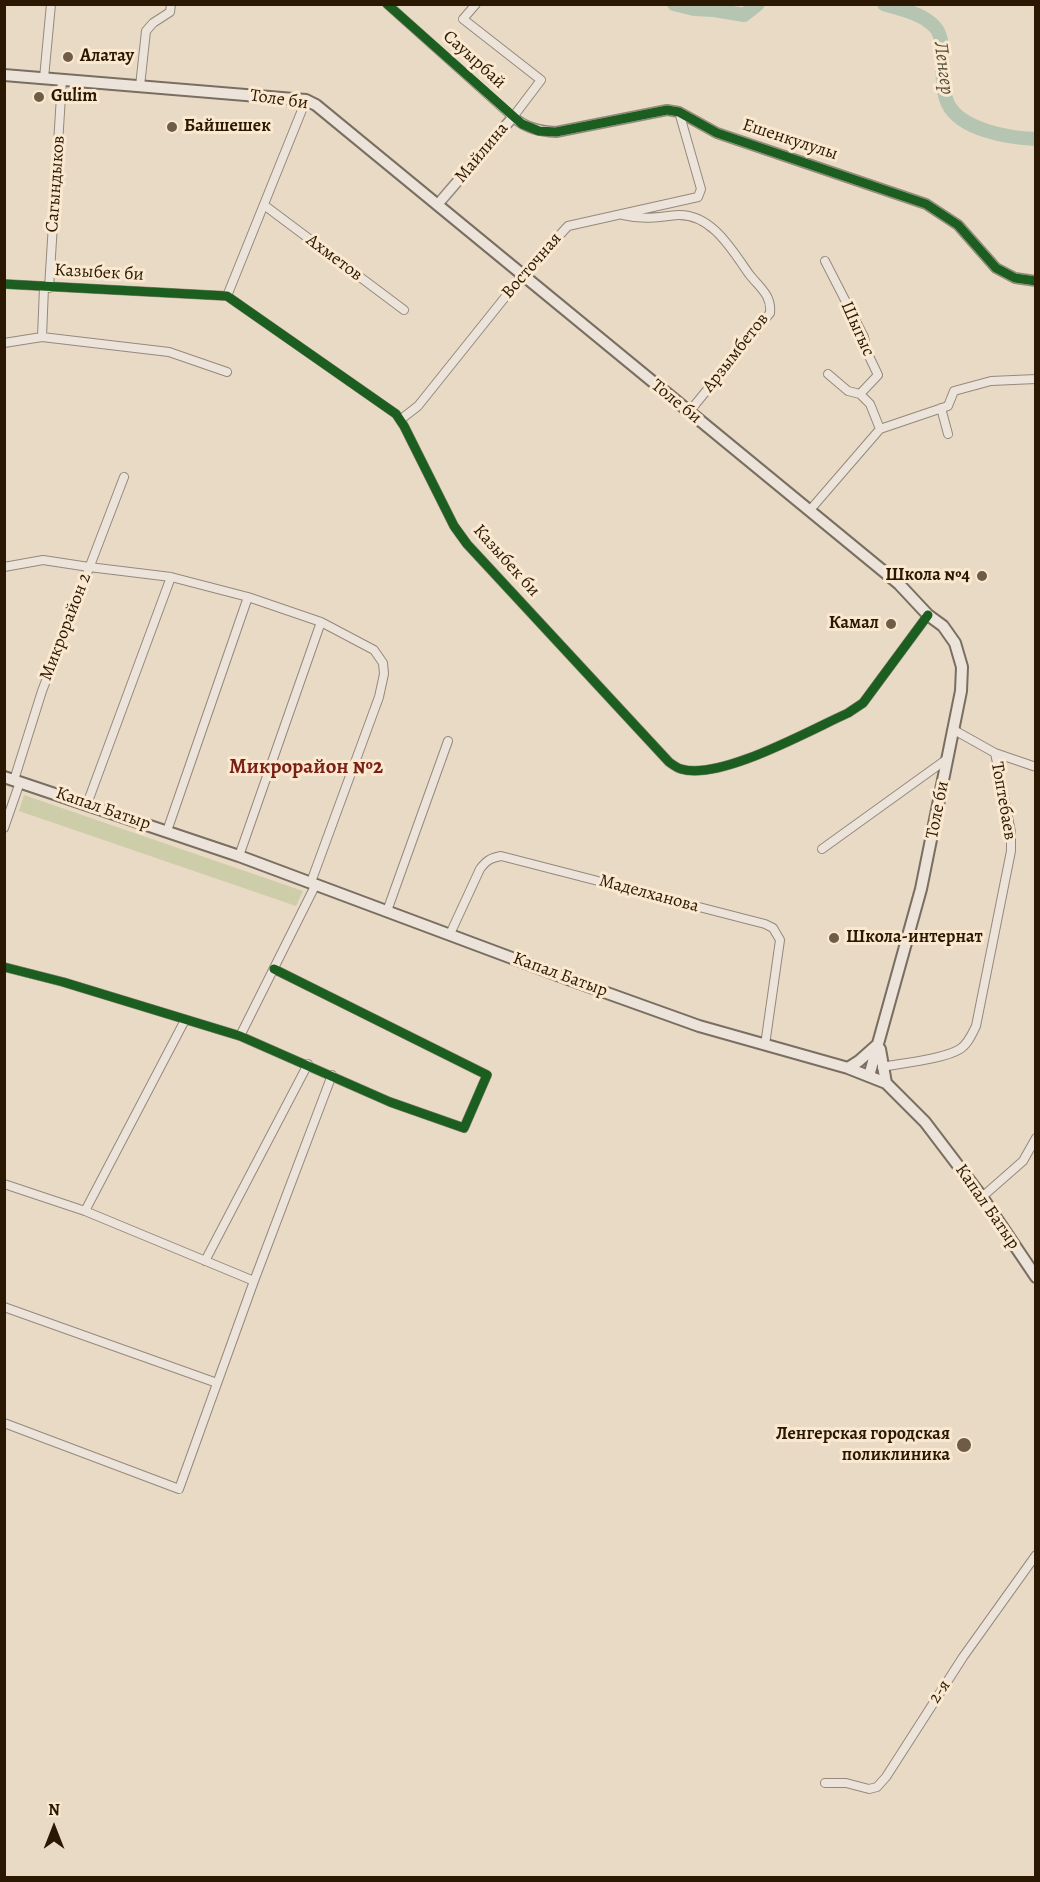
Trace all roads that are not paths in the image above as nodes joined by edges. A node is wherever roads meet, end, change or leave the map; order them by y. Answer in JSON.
{"nodes":[{"id":1,"x":51,"y":4,"type":"edge"},
{"id":2,"x":171,"y":4,"type":"edge"},
{"id":3,"x":387,"y":4,"type":"edge"},
{"id":4,"x":476,"y":4,"type":"edge"},
{"id":5,"x":4,"y":75,"type":"edge"},
{"id":6,"x":44,"y":78,"type":"junction"},
{"id":7,"x":62,"y":80,"type":"junction"},
{"id":8,"x":140,"y":86,"type":"junction"},
{"id":9,"x":306,"y":100,"type":"junction"},
{"id":10,"x":679,"y":112,"type":"junction"},
{"id":11,"x":513,"y":117,"type":"junction"},
{"id":12,"x":438,"y":204,"type":"junction"},
{"id":13,"x":264,"y":205,"type":"junction"},
{"id":14,"x":618,"y":214,"type":"junction"},
{"id":15,"x":825,"y":261,"type":"dead end"},
{"id":16,"x":522,"y":276,"type":"junction"},
{"id":17,"x":1035,"y":281,"type":"edge"},
{"id":18,"x":4,"y":284,"type":"edge"},
{"id":19,"x":47,"y":287,"type":"junction"},
{"id":20,"x":227,"y":296,"type":"junction"},
{"id":21,"x":404,"y":310,"type":"dead end"},
{"id":22,"x":42,"y":337,"type":"junction"},
{"id":23,"x":4,"y":343,"type":"edge"},
{"id":24,"x":227,"y":372,"type":"dead end"},
{"id":25,"x":828,"y":374,"type":"dead end"},
{"id":26,"x":1035,"y":379,"type":"edge"},
{"id":27,"x":860,"y":394,"type":"junction"},
{"id":28,"x":941,"y":408,"type":"junction"},
{"id":29,"x":689,"y":412,"type":"junction"},
{"id":30,"x":400,"y":420,"type":"junction"},
{"id":31,"x":880,"y":429,"type":"junction"},
{"id":32,"x":948,"y":434,"type":"dead end"},
{"id":33,"x":124,"y":477,"type":"dead end"},
{"id":34,"x":810,"y":510,"type":"junction"},
{"id":35,"x":4,"y":567,"type":"edge"},
{"id":36,"x":89,"y":567,"type":"junction"},
{"id":37,"x":171,"y":577,"type":"junction"},
{"id":38,"x":248,"y":597,"type":"junction"},
{"id":39,"x":928,"y":615,"type":"junction"},
{"id":40,"x":321,"y":622,"type":"junction"},
{"id":41,"x":954,"y":730,"type":"junction"},
{"id":42,"x":448,"y":741,"type":"dead end"},
{"id":43,"x":995,"y":753,"type":"junction"},
{"id":44,"x":949,"y":758,"type":"junction"},
{"id":45,"x":1035,"y":767,"type":"edge"},
{"id":46,"x":13,"y":780,"type":"edge"},
{"id":47,"x":87,"y":804,"type":"junction"},
{"id":48,"x":4,"y":828,"type":"edge"},
{"id":49,"x":167,"y":831,"type":"junction"},
{"id":50,"x":822,"y":849,"type":"dead end"},
{"id":51,"x":239,"y":856,"type":"junction"},
{"id":52,"x":313,"y":883,"type":"junction"},
{"id":53,"x":387,"y":911,"type":"junction"},
{"id":54,"x":450,"y":934,"type":"junction"},
{"id":55,"x":4,"y":967,"type":"edge"},
{"id":56,"x":274,"y":969,"type":"junction"},
{"id":57,"x":185,"y":1020,"type":"junction"},
{"id":58,"x":240,"y":1036,"type":"junction"},
{"id":59,"x":879,"y":1043,"type":"junction"},
{"id":60,"x":765,"y":1046,"type":"junction"},
{"id":61,"x":308,"y":1064,"type":"junction"},
{"id":62,"x":882,"y":1067,"type":"junction"},
{"id":63,"x":848,"y":1068,"type":"junction"},
{"id":64,"x":332,"y":1075,"type":"junction"},
{"id":65,"x":869,"y":1076,"type":"junction"},
{"id":66,"x":886,"y":1083,"type":"junction"},
{"id":67,"x":1035,"y":1138,"type":"edge"},
{"id":68,"x":4,"y":1184,"type":"edge"},
{"id":69,"x":982,"y":1197,"type":"junction"},
{"id":70,"x":85,"y":1211,"type":"junction"},
{"id":71,"x":205,"y":1261,"type":"junction"},
{"id":72,"x":1035,"y":1277,"type":"edge"},
{"id":73,"x":254,"y":1281,"type":"junction"},
{"id":74,"x":4,"y":1307,"type":"edge"},
{"id":75,"x":217,"y":1383,"type":"junction"},
{"id":76,"x":4,"y":1423,"type":"edge"},
{"id":77,"x":1035,"y":1555,"type":"edge"},
{"id":78,"x":825,"y":1783,"type":"dead end"}],
"edges":[{"from":1,"to":6,"type":"street"},
{"from":2,"to":8,"type":"street"},
{"from":3,"to":11,"type":"street","name":"Сауырбай"},
{"from":4,"to":11,"type":"street","name":"Майлина"},
{"from":5,"to":6,"type":"main road","name":"Толе би"},
{"from":6,"to":7,"type":"main road","name":"Толе би"},
{"from":7,"to":8,"type":"main road","name":"Толе би"},
{"from":7,"to":19,"type":"street","name":"Сагындыков"},
{"from":8,"to":9,"type":"main road","name":"Толе би"},
{"from":9,"to":12,"type":"main road","name":"Толе би"},
{"from":9,"to":13,"type":"street"},
{"from":10,"to":11,"type":"street"},
{"from":10,"to":14,"type":"street","name":"Восточная"},
{"from":10,"to":17,"type":"street","name":"Ешенкулулы"},
{"from":11,"to":12,"type":"street","name":"Майлина"},
{"from":12,"to":16,"type":"main road","name":"Толе би"},
{"from":13,"to":20,"type":"street"},
{"from":13,"to":21,"type":"street","name":"Ахметов"},
{"from":14,"to":16,"type":"street","name":"Восточная"},
{"from":14,"to":29,"type":"street","name":"Арзымбетов"},
{"from":15,"to":27,"type":"street","name":"Шыгыс"},
{"from":16,"to":29,"type":"main road","name":"Толе би"},
{"from":16,"to":30,"type":"street","name":"Восточная"},
{"from":18,"to":19,"type":"street","name":"Казыбек би"},
{"from":19,"to":20,"type":"street","name":"Казыбек би"},
{"from":19,"to":22,"type":"street","name":"Сагындыков"},
{"from":20,"to":30,"type":"street","name":"Казыбек би"},
{"from":22,"to":23,"type":"street"},
{"from":22,"to":24,"type":"street"},
{"from":25,"to":27,"type":"street"},
{"from":26,"to":28,"type":"street"},
{"from":27,"to":31,"type":"street"},
{"from":28,"to":31,"type":"street"},
{"from":28,"to":32,"type":"street"},
{"from":29,"to":34,"type":"main road","name":"Толе би"},
{"from":30,"to":39,"type":"street","name":"Казыбек би"},
{"from":31,"to":34,"type":"street"},
{"from":33,"to":36,"type":"street","name":"Микрорайон 2"},
{"from":34,"to":39,"type":"main road","name":"Толе би"},
{"from":35,"to":36,"type":"street"},
{"from":36,"to":37,"type":"street"},
{"from":36,"to":46,"type":"street","name":"Микрорайон 2"},
{"from":37,"to":38,"type":"street"},
{"from":37,"to":47,"type":"street"},
{"from":38,"to":40,"type":"street"},
{"from":38,"to":49,"type":"street"},
{"from":39,"to":41,"type":"main road","name":"Толе би"},
{"from":40,"to":51,"type":"street"},
{"from":40,"to":52,"type":"street"},
{"from":41,"to":43,"type":"street"},
{"from":41,"to":44,"type":"main road","name":"Толе би"},
{"from":42,"to":53,"type":"street"},
{"from":43,"to":45,"type":"street"},
{"from":43,"to":62,"type":"street","name":"Топтебаев"},
{"from":44,"to":50,"type":"street"},
{"from":44,"to":59,"type":"main road","name":"Толе би"},
{"from":46,"to":47,"type":"main road","name":"Капал Батыр"},
{"from":46,"to":48,"type":"street","name":"Микрорайон 2"},
{"from":47,"to":49,"type":"main road","name":"Капал Батыр"},
{"from":49,"to":51,"type":"main road","name":"Капал Батыр"},
{"from":51,"to":52,"type":"main road","name":"Капал Батыр"},
{"from":52,"to":53,"type":"main road","name":"Капал Батыр"},
{"from":52,"to":56,"type":"street"},
{"from":53,"to":54,"type":"main road","name":"Капал Батыр"},
{"from":54,"to":60,"type":"main road","name":"Капал Батыр"},
{"from":54,"to":60,"type":"street","name":"Маделханова"},
{"from":55,"to":57,"type":"street"},
{"from":56,"to":58,"type":"street"},
{"from":56,"to":64,"type":"street"},
{"from":57,"to":58,"type":"street"},
{"from":57,"to":70,"type":"street"},
{"from":58,"to":61,"type":"street"},
{"from":59,"to":62,"type":"main road"},
{"from":59,"to":63,"type":"main road"},
{"from":59,"to":65,"type":"main road","name":"Толе би"},
{"from":60,"to":63,"type":"main road","name":"Капал Батыр"},
{"from":61,"to":64,"type":"street"},
{"from":61,"to":71,"type":"street"},
{"from":62,"to":66,"type":"main road"},
{"from":63,"to":65,"type":"main road","name":"Капал Батыр"},
{"from":64,"to":73,"type":"street"},
{"from":65,"to":66,"type":"main road","name":"Капал Батыр"},
{"from":66,"to":69,"type":"main road","name":"Капал Батыр"},
{"from":67,"to":69,"type":"street"},
{"from":68,"to":70,"type":"street"},
{"from":69,"to":72,"type":"main road","name":"Капал Батыр"},
{"from":70,"to":71,"type":"street"},
{"from":71,"to":73,"type":"street"},
{"from":73,"to":75,"type":"street"},
{"from":74,"to":75,"type":"street"},
{"from":75,"to":76,"type":"street"},
{"from":77,"to":78,"type":"street","name":"2-я"}]}
